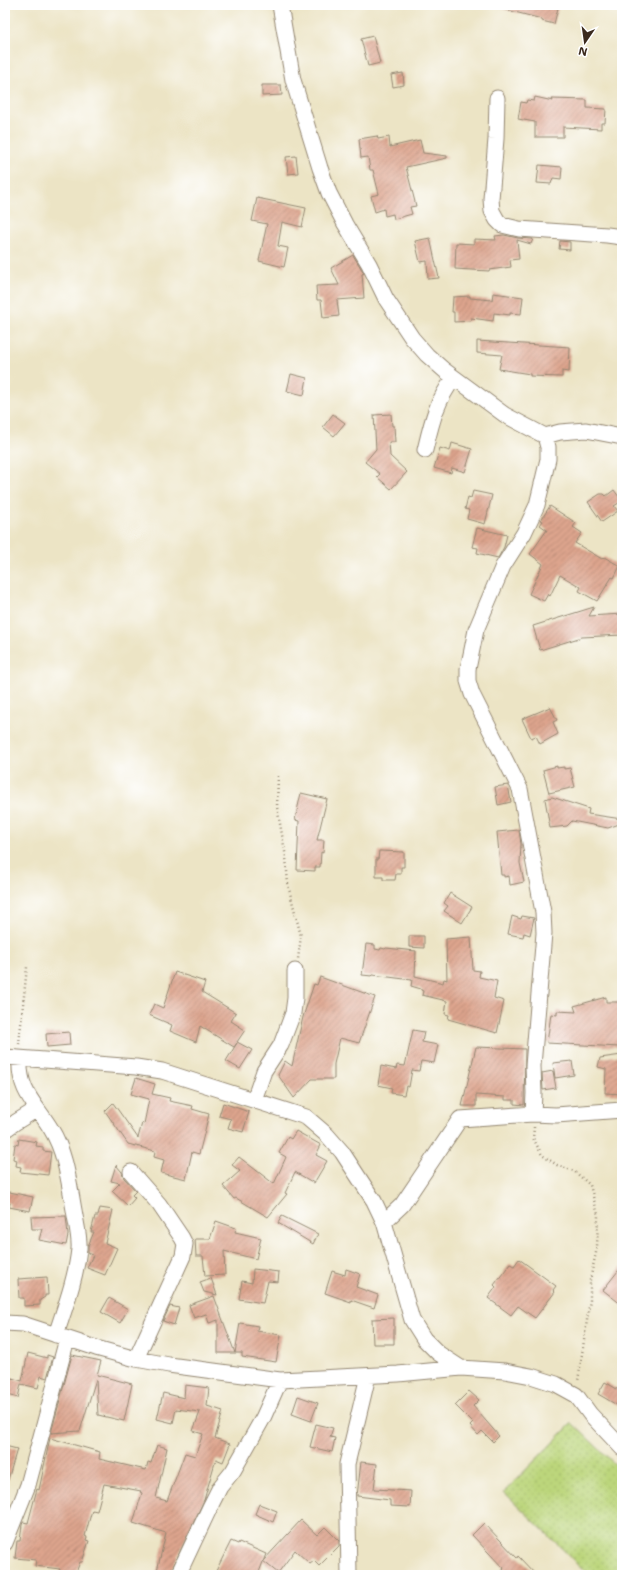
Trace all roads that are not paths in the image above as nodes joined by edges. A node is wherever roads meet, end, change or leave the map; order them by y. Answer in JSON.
{"nodes":[{"id":1,"x":280,"y":5,"type":"edge"},
{"id":2,"x":497,"y":98,"type":"dead end"},
{"id":3,"x":622,"y":238,"type":"edge"},
{"id":4,"x":454,"y":378,"type":"junction"},
{"id":5,"x":545,"y":436,"type":"junction"},
{"id":6,"x":622,"y":436,"type":"edge"},
{"id":7,"x":425,"y":450,"type":"dead end"},
{"id":8,"x":295,"y":971,"type":"road end"},
{"id":9,"x":14,"y":1058,"type":"edge"},
{"id":10,"x":254,"y":1100,"type":"junction"},
{"id":11,"x":37,"y":1109,"type":"junction"},
{"id":12,"x":622,"y":1110,"type":"edge"},
{"id":13,"x":535,"y":1114,"type":"junction"},
{"id":14,"x":5,"y":1130,"type":"edge"},
{"id":15,"x":131,"y":1172,"type":"dead end"},
{"id":16,"x":384,"y":1222,"type":"junction"},
{"id":17,"x":5,"y":1323,"type":"edge"},
{"id":18,"x":62,"y":1337,"type":"junction"},
{"id":19,"x":136,"y":1359,"type":"junction"},
{"id":20,"x":461,"y":1368,"type":"junction"},
{"id":21,"x":368,"y":1376,"type":"junction"},
{"id":22,"x":280,"y":1380,"type":"junction"},
{"id":23,"x":622,"y":1448,"type":"edge"},
{"id":24,"x":5,"y":1543,"type":"edge"},
{"id":25,"x":183,"y":1574,"type":"edge"},
{"id":26,"x":349,"y":1575,"type":"edge"}],
"edges":[{"from":1,"to":4,"type":"street"},
{"from":2,"to":3,"type":"street"},
{"from":4,"to":5,"type":"street"},
{"from":4,"to":7,"type":"street"},
{"from":5,"to":6,"type":"street"},
{"from":5,"to":13,"type":"street"},
{"from":8,"to":10,"type":"street"},
{"from":9,"to":10,"type":"street"},
{"from":9,"to":11,"type":"street"},
{"from":10,"to":16,"type":"street"},
{"from":11,"to":14,"type":"street"},
{"from":11,"to":18,"type":"street"},
{"from":12,"to":13,"type":"street"},
{"from":13,"to":16,"type":"street"},
{"from":15,"to":19,"type":"street"},
{"from":16,"to":20,"type":"street"},
{"from":17,"to":18,"type":"street"},
{"from":18,"to":19,"type":"street"},
{"from":18,"to":24,"type":"street"},
{"from":19,"to":22,"type":"street"},
{"from":20,"to":21,"type":"street"},
{"from":20,"to":23,"type":"street"},
{"from":21,"to":22,"type":"street"},
{"from":21,"to":26,"type":"street"},
{"from":22,"to":25,"type":"street"}]}
